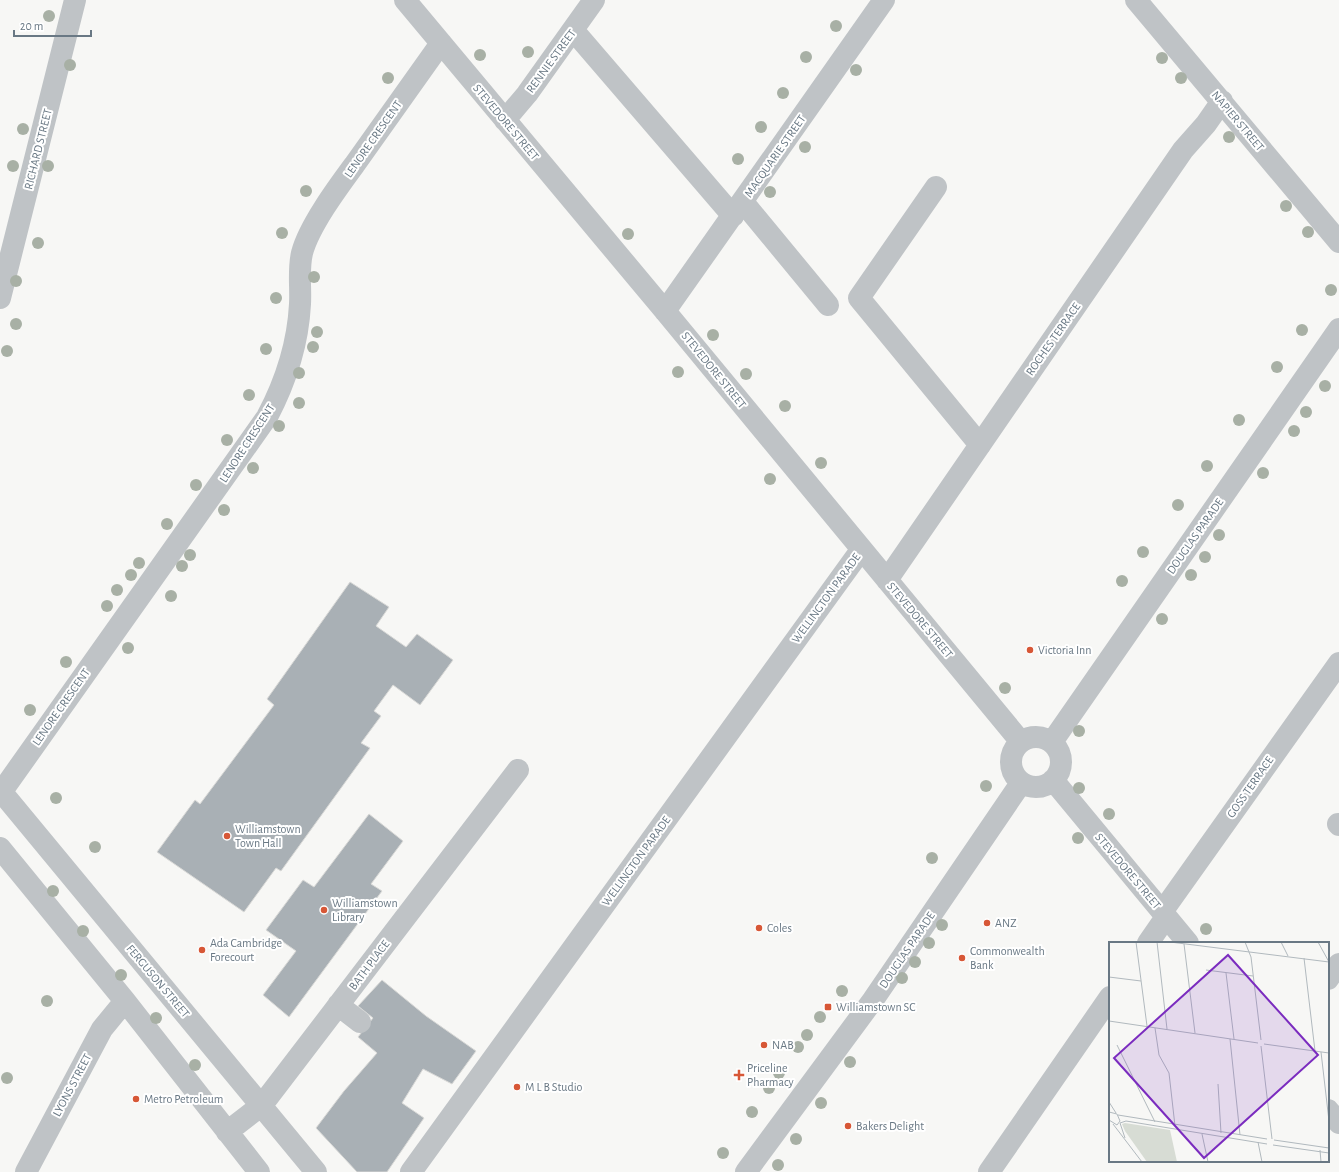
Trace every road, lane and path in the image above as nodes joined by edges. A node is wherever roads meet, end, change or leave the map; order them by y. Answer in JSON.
{"nodes":[{"id":1,"x":75,"y":0,"type":"edge"},
{"id":2,"x":405,"y":0,"type":"edge"},
{"id":3,"x":594,"y":0,"type":"edge"},
{"id":4,"x":884,"y":0,"type":"edge"},
{"id":5,"x":1136,"y":0,"type":"edge"},
{"id":6,"x":573,"y":30,"type":"junction"},
{"id":7,"x":441,"y":43,"type":"junction"},
{"id":8,"x":1222,"y":101,"type":"junction"},
{"id":9,"x":505,"y":120,"type":"junction"},
{"id":10,"x":936,"y":187,"type":"dead end"},
{"id":11,"x":738,"y":209,"type":"junction"},
{"id":12,"x":1339,"y":242,"type":"edge"},
{"id":13,"x":0,"y":298,"type":"edge"},
{"id":14,"x":828,"y":305,"type":"dead end"},
{"id":15,"x":665,"y":311,"type":"junction"},
{"id":16,"x":1339,"y":329,"type":"edge"},
{"id":17,"x":980,"y":445,"type":"junction"},
{"id":18,"x":861,"y":550,"type":"junction"},
{"id":19,"x":887,"y":580,"type":"junction"},
{"id":20,"x":1339,"y":663,"type":"edge"},
{"id":21,"x":1021,"y":742,"type":"junction"},
{"id":22,"x":1052,"y":742,"type":"junction"},
{"id":23,"x":518,"y":770,"type":"dead end"},
{"id":24,"x":1053,"y":780,"type":"junction"},
{"id":25,"x":1021,"y":783,"type":"junction"},
{"id":26,"x":0,"y":792,"type":"edge"},
{"id":27,"x":0,"y":848,"type":"edge"},
{"id":28,"x":1164,"y":914,"type":"junction"},
{"id":29,"x":1149,"y":942,"type":"edge"},
{"id":30,"x":1187,"y":942,"type":"edge"},
{"id":31,"x":1339,"y":964,"type":"edge"},
{"id":32,"x":1329,"y":978,"type":"edge"},
{"id":33,"x":1109,"y":998,"type":"edge"},
{"id":34,"x":125,"y":1001,"type":"junction"},
{"id":35,"x":338,"y":1005,"type":"junction"},
{"id":36,"x":360,"y":1022,"type":"dead end"},
{"id":37,"x":262,"y":1105,"type":"junction"},
{"id":38,"x":1329,"y":1111,"type":"edge"},
{"id":39,"x":1339,"y":1123,"type":"edge"},
{"id":40,"x":227,"y":1132,"type":"junction"},
{"id":41,"x":990,"y":1170,"type":"edge"},
{"id":42,"x":26,"y":1172,"type":"edge"},
{"id":43,"x":259,"y":1172,"type":"edge"},
{"id":44,"x":316,"y":1172,"type":"edge"},
{"id":45,"x":411,"y":1172,"type":"edge"},
{"id":46,"x":746,"y":1172,"type":"edge"}],
"edges":[{"from":1,"to":13,"type":"street","name":"RICHARD STREET"},
{"from":2,"to":7,"type":"street","name":"STEVEDORE STREET"},
{"from":3,"to":6,"type":"street","name":"RENNIE STREET"},
{"from":4,"to":11,"type":"street","name":"MACQUARIE STREET"},
{"from":5,"to":8,"type":"street","name":"NAPIER STREET"},
{"from":6,"to":9,"type":"street","name":"RENNIE STREET"},
{"from":6,"to":11,"type":"street"},
{"from":7,"to":9,"type":"street","name":"STEVEDORE STREET"},
{"from":7,"to":26,"type":"street","name":"LENORE CRESCENT"},
{"from":8,"to":12,"type":"street","name":"NAPIER STREET"},
{"from":8,"to":17,"type":"street","name":"ROCHES TERRACE"},
{"from":9,"to":15,"type":"street","name":"STEVEDORE STREET"},
{"from":10,"to":17,"type":"street"},
{"from":11,"to":14,"type":"street"},
{"from":11,"to":15,"type":"street","name":"MACQUARIE STREET"},
{"from":15,"to":18,"type":"street","name":"STEVEDORE STREET"},
{"from":16,"to":22,"type":"street","name":"DOUGLAS PARADE"},
{"from":17,"to":19,"type":"street","name":"ROCHES TERRACE"},
{"from":18,"to":19,"type":"street","name":"STEVEDORE STREET"},
{"from":18,"to":45,"type":"street","name":"WELLINGTON PARADE"},
{"from":19,"to":21,"type":"street","name":"STEVEDORE STREET"},
{"from":20,"to":28,"type":"street","name":"GOSS TERRACE"},
{"from":21,"to":22,"type":"street"},
{"from":21,"to":25,"type":"street"},
{"from":22,"to":24,"type":"street"},
{"from":23,"to":35,"type":"street","name":"BATH PLACE"},
{"from":24,"to":25,"type":"street"},
{"from":24,"to":28,"type":"street","name":"STEVEDORE STREET"},
{"from":25,"to":46,"type":"street","name":"DOUGLAS PARADE"},
{"from":26,"to":37,"type":"street","name":"FERGUSON STREET"},
{"from":27,"to":34,"type":"street"},
{"from":28,"to":29,"type":"street","name":"GOSS TERRACE"},
{"from":28,"to":30,"type":"street","name":"STEVEDORE STREET"},
{"from":31,"to":32,"type":"street"},
{"from":33,"to":41,"type":"street"},
{"from":34,"to":40,"type":"street"},
{"from":34,"to":42,"type":"street","name":"LYONS STREET"},
{"from":35,"to":36,"type":"street"},
{"from":35,"to":37,"type":"street","name":"BATH PLACE"},
{"from":37,"to":40,"type":"street","name":"BATH PLACE"},
{"from":37,"to":44,"type":"street","name":"FERGUSON STREET"},
{"from":38,"to":39,"type":"street"},
{"from":40,"to":43,"type":"street"}]}
